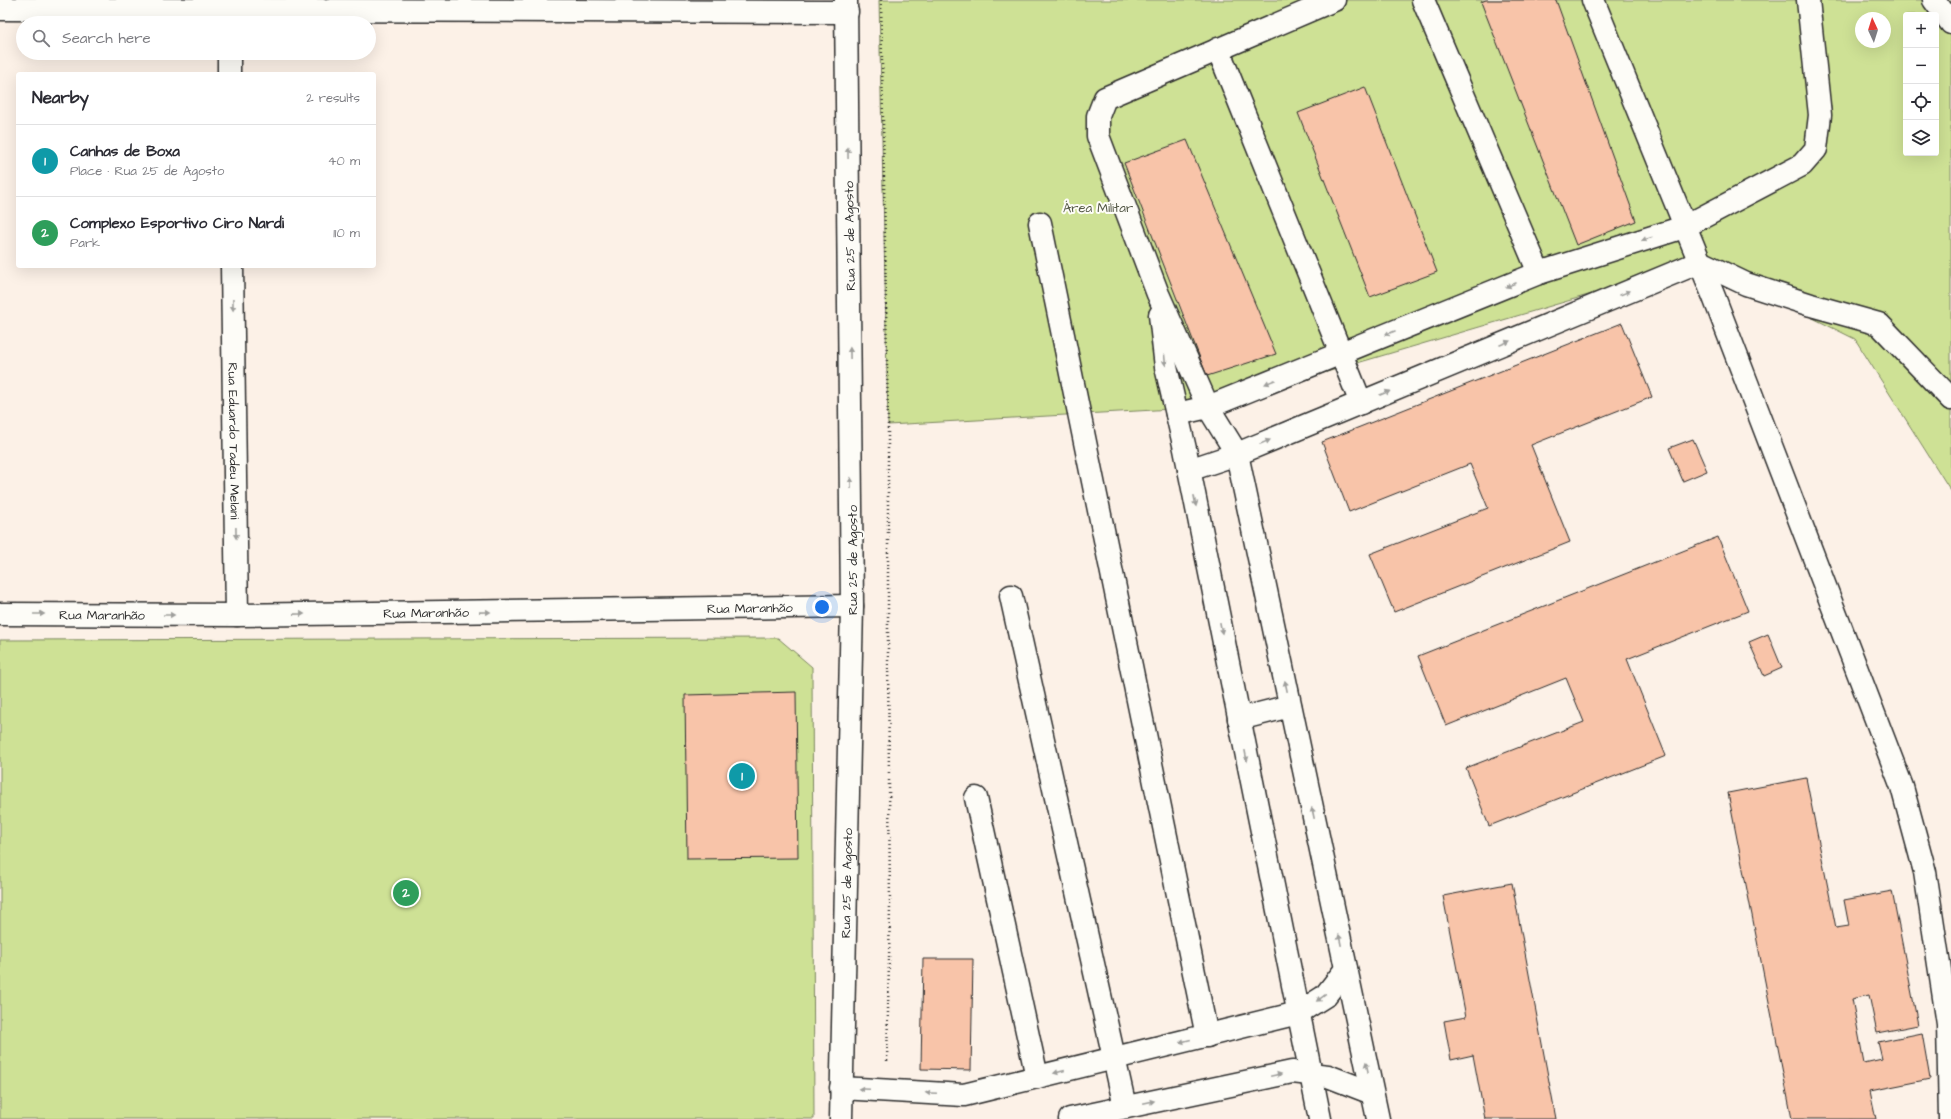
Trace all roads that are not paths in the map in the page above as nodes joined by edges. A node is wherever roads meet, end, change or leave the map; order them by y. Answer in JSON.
{"nodes":[{"id":1,"x":1334,"y":0,"type":"edge"},
{"id":2,"x":1423,"y":0,"type":"edge"},
{"id":3,"x":1593,"y":0,"type":"edge"},
{"id":4,"x":1808,"y":0,"type":"edge"},
{"id":5,"x":1934,"y":0,"type":"edge"},
{"id":6,"x":846,"y":6,"type":"edge"},
{"id":7,"x":0,"y":9,"type":"edge"},
{"id":8,"x":228,"y":10,"type":"edge"},
{"id":9,"x":1951,"y":24,"type":"edge"},
{"id":10,"x":1218,"y":49,"type":"junction"},
{"id":11,"x":229,"y":60,"type":"edge"},
{"id":12,"x":229,"y":72,"type":"edge"},
{"id":13,"x":1040,"y":223,"type":"dead end"},
{"id":14,"x":1684,"y":227,"type":"junction"},
{"id":15,"x":1700,"y":262,"type":"junction"},
{"id":16,"x":232,"y":268,"type":"edge"},
{"id":17,"x":1539,"y":273,"type":"junction"},
{"id":18,"x":1158,"y":294,"type":"junction"},
{"id":19,"x":1341,"y":354,"type":"junction"},
{"id":20,"x":1951,"y":399,"type":"edge"},
{"id":21,"x":1361,"y":403,"type":"junction"},
{"id":22,"x":1208,"y":407,"type":"junction"},
{"id":23,"x":1177,"y":414,"type":"junction"},
{"id":24,"x":1237,"y":454,"type":"junction"},
{"id":25,"x":1189,"y":470,"type":"junction"},
{"id":26,"x":1011,"y":596,"type":"dead end"},
{"id":27,"x":852,"y":606,"type":"junction"},
{"id":28,"x":0,"y":614,"type":"edge"},
{"id":29,"x":237,"y":615,"type":"junction"},
{"id":30,"x":1290,"y":706,"type":"junction"},
{"id":31,"x":1239,"y":719,"type":"junction"},
{"id":32,"x":976,"y":798,"type":"dead end"},
{"id":33,"x":1346,"y":969,"type":"junction"},
{"id":34,"x":1298,"y":1013,"type":"junction"},
{"id":35,"x":1207,"y":1036,"type":"junction"},
{"id":36,"x":1114,"y":1058,"type":"junction"},
{"id":37,"x":1311,"y":1074,"type":"junction"},
{"id":38,"x":1037,"y":1077,"type":"junction"},
{"id":39,"x":841,"y":1088,"type":"junction"},
{"id":40,"x":1372,"y":1093,"type":"junction"},
{"id":41,"x":1125,"y":1107,"type":"junction"},
{"id":42,"x":841,"y":1119,"type":"edge"},
{"id":43,"x":1070,"y":1119,"type":"edge"},
{"id":44,"x":1320,"y":1119,"type":"edge"},
{"id":45,"x":1378,"y":1119,"type":"edge"},
{"id":46,"x":1950,"y":1119,"type":"edge"}],
"edges":[{"from":1,"to":10,"type":"street"},
{"from":2,"to":17,"type":"street"},
{"from":3,"to":14,"type":"street"},
{"from":4,"to":14,"type":"street"},
{"from":5,"to":9,"type":"street"},
{"from":6,"to":8,"type":"street"},
{"from":27,"to":6,"type":"street","name":"Rua 25 de Agosto","one_way":true},
{"from":7,"to":8,"type":"street"},
{"from":10,"to":18,"type":"street"},
{"from":10,"to":19,"type":"street"},
{"from":11,"to":12,"type":"street"},
{"from":13,"to":35,"type":"street"},
{"from":14,"to":15,"type":"street"},
{"from":14,"to":17,"type":"street","one_way":true},
{"from":15,"to":20,"type":"street"},
{"from":21,"to":15,"type":"street","one_way":true},
{"from":15,"to":46,"type":"street"},
{"from":16,"to":29,"type":"street","name":"Rua Eduardo Tadeu Melani","one_way":true},
{"from":17,"to":19,"type":"street","one_way":true},
{"from":18,"to":22,"type":"street"},
{"from":18,"to":23,"type":"street","one_way":true},
{"from":19,"to":21,"type":"street"},
{"from":19,"to":22,"type":"street","one_way":true},
{"from":24,"to":21,"type":"street","one_way":true},
{"from":22,"to":23,"type":"street"},
{"from":22,"to":24,"type":"street"},
{"from":23,"to":25,"type":"street"},
{"from":24,"to":25,"type":"street"},
{"from":30,"to":24,"type":"street","one_way":true},
{"from":25,"to":31,"type":"street","one_way":true},
{"from":26,"to":36,"type":"street"},
{"from":29,"to":27,"type":"street","name":"Rua Maranhão","one_way":true},
{"from":27,"to":39,"type":"street","name":"Rua 25 de Agosto"},
{"from":28,"to":29,"type":"street","name":"Rua Maranhão","one_way":true},
{"from":30,"to":31,"type":"street"},
{"from":33,"to":30,"type":"street","one_way":true},
{"from":31,"to":34,"type":"street","one_way":true},
{"from":32,"to":38,"type":"street"},
{"from":33,"to":34,"type":"street","one_way":true},
{"from":40,"to":33,"type":"street","one_way":true},
{"from":34,"to":35,"type":"street"},
{"from":34,"to":37,"type":"street"},
{"from":35,"to":36,"type":"street","one_way":true},
{"from":36,"to":38,"type":"street","one_way":true},
{"from":36,"to":41,"type":"street"},
{"from":37,"to":40,"type":"street"},
{"from":41,"to":37,"type":"street","one_way":true},
{"from":37,"to":44,"type":"street"},
{"from":38,"to":39,"type":"street","one_way":true},
{"from":39,"to":42,"type":"street","name":"Rua 25 de Agosto"},
{"from":40,"to":45,"type":"street"},
{"from":41,"to":43,"type":"street"}]}
